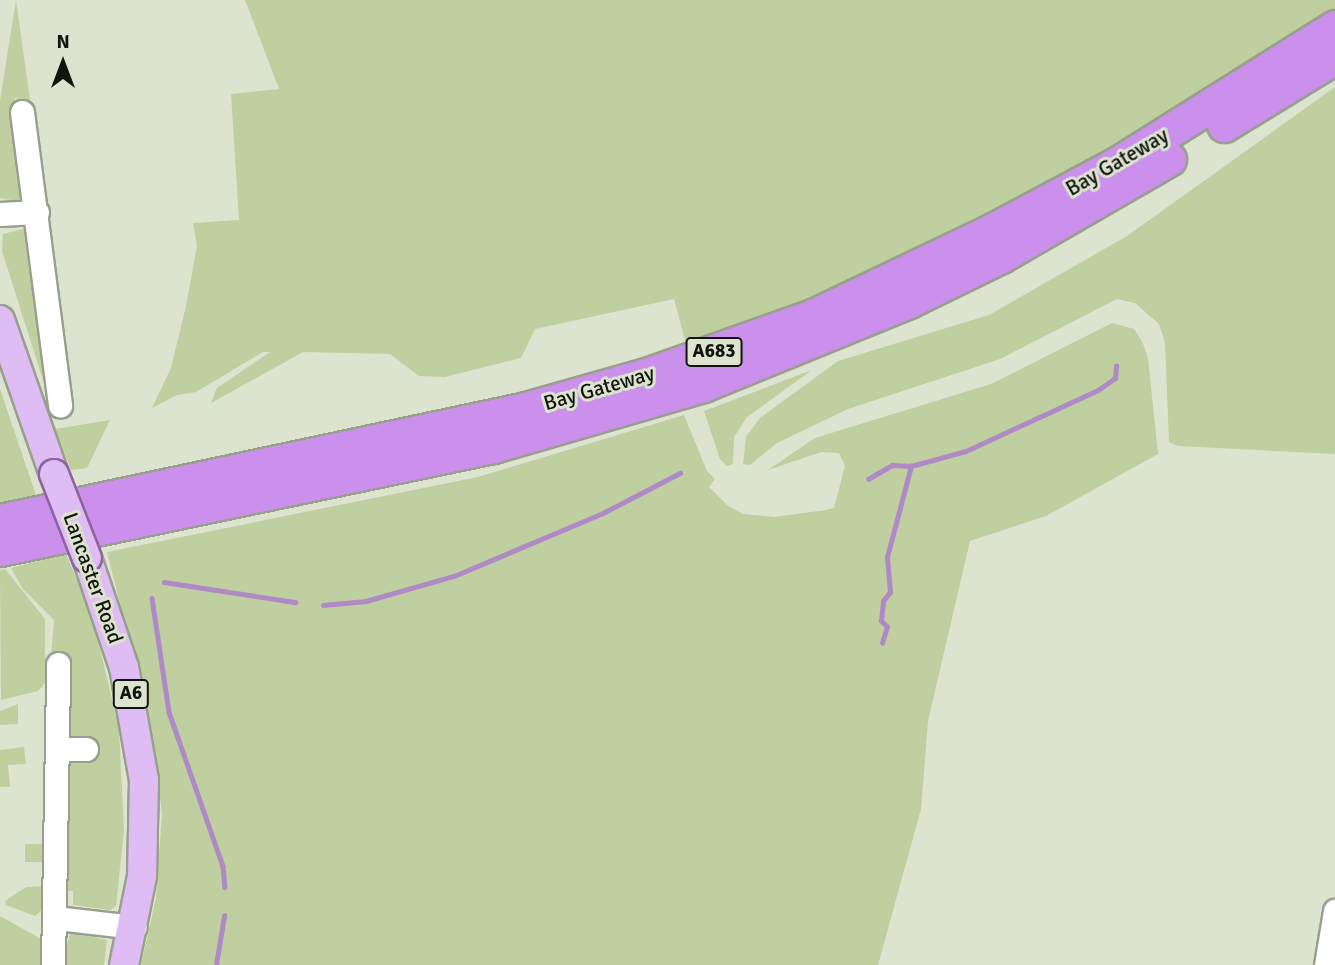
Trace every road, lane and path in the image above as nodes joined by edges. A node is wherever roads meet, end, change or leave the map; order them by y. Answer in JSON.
{"nodes":[{"id":1,"x":1335,"y":27,"type":"edge"},
{"id":2,"x":1335,"y":57,"type":"edge"},
{"id":3,"x":22,"y":112,"type":"dead end"},
{"id":4,"x":37,"y":212,"type":"junction"},
{"id":5,"x":0,"y":214,"type":"edge"},
{"id":6,"x":0,"y":320,"type":"edge"},
{"id":7,"x":60,"y":406,"type":"dead end"},
{"id":8,"x":0,"y":521,"type":"edge"},
{"id":9,"x":0,"y":549,"type":"edge"},
{"id":10,"x":58,"y":664,"type":"dead end"},
{"id":11,"x":57,"y":749,"type":"junction"},
{"id":12,"x":86,"y":749,"type":"dead end"},
{"id":13,"x":1335,"y":911,"type":"edge"},
{"id":14,"x":56,"y":918,"type":"junction"},
{"id":15,"x":134,"y":928,"type":"junction"},
{"id":16,"x":53,"y":965,"type":"edge"},
{"id":17,"x":124,"y":965,"type":"edge"},
{"id":18,"x":1326,"y":965,"type":"edge"}],
"edges":[{"from":1,"to":8,"type":"highway","name":"Bay Gateway","number":"A683"},
{"from":2,"to":9,"type":"highway","name":"Bay Gateway","number":"A683"},
{"from":3,"to":4,"type":"street"},
{"from":4,"to":5,"type":"street"},
{"from":4,"to":7,"type":"street"},
{"from":6,"to":15,"type":"main road","name":"Lancaster Road","number":"A6","bridge":true},
{"from":10,"to":11,"type":"street"},
{"from":11,"to":12,"type":"street"},
{"from":11,"to":14,"type":"street"},
{"from":13,"to":18,"type":"street"},
{"from":14,"to":15,"type":"street"},
{"from":14,"to":16,"type":"street"},
{"from":15,"to":17,"type":"main road","name":"Lancaster Road","number":"A6"}]}
